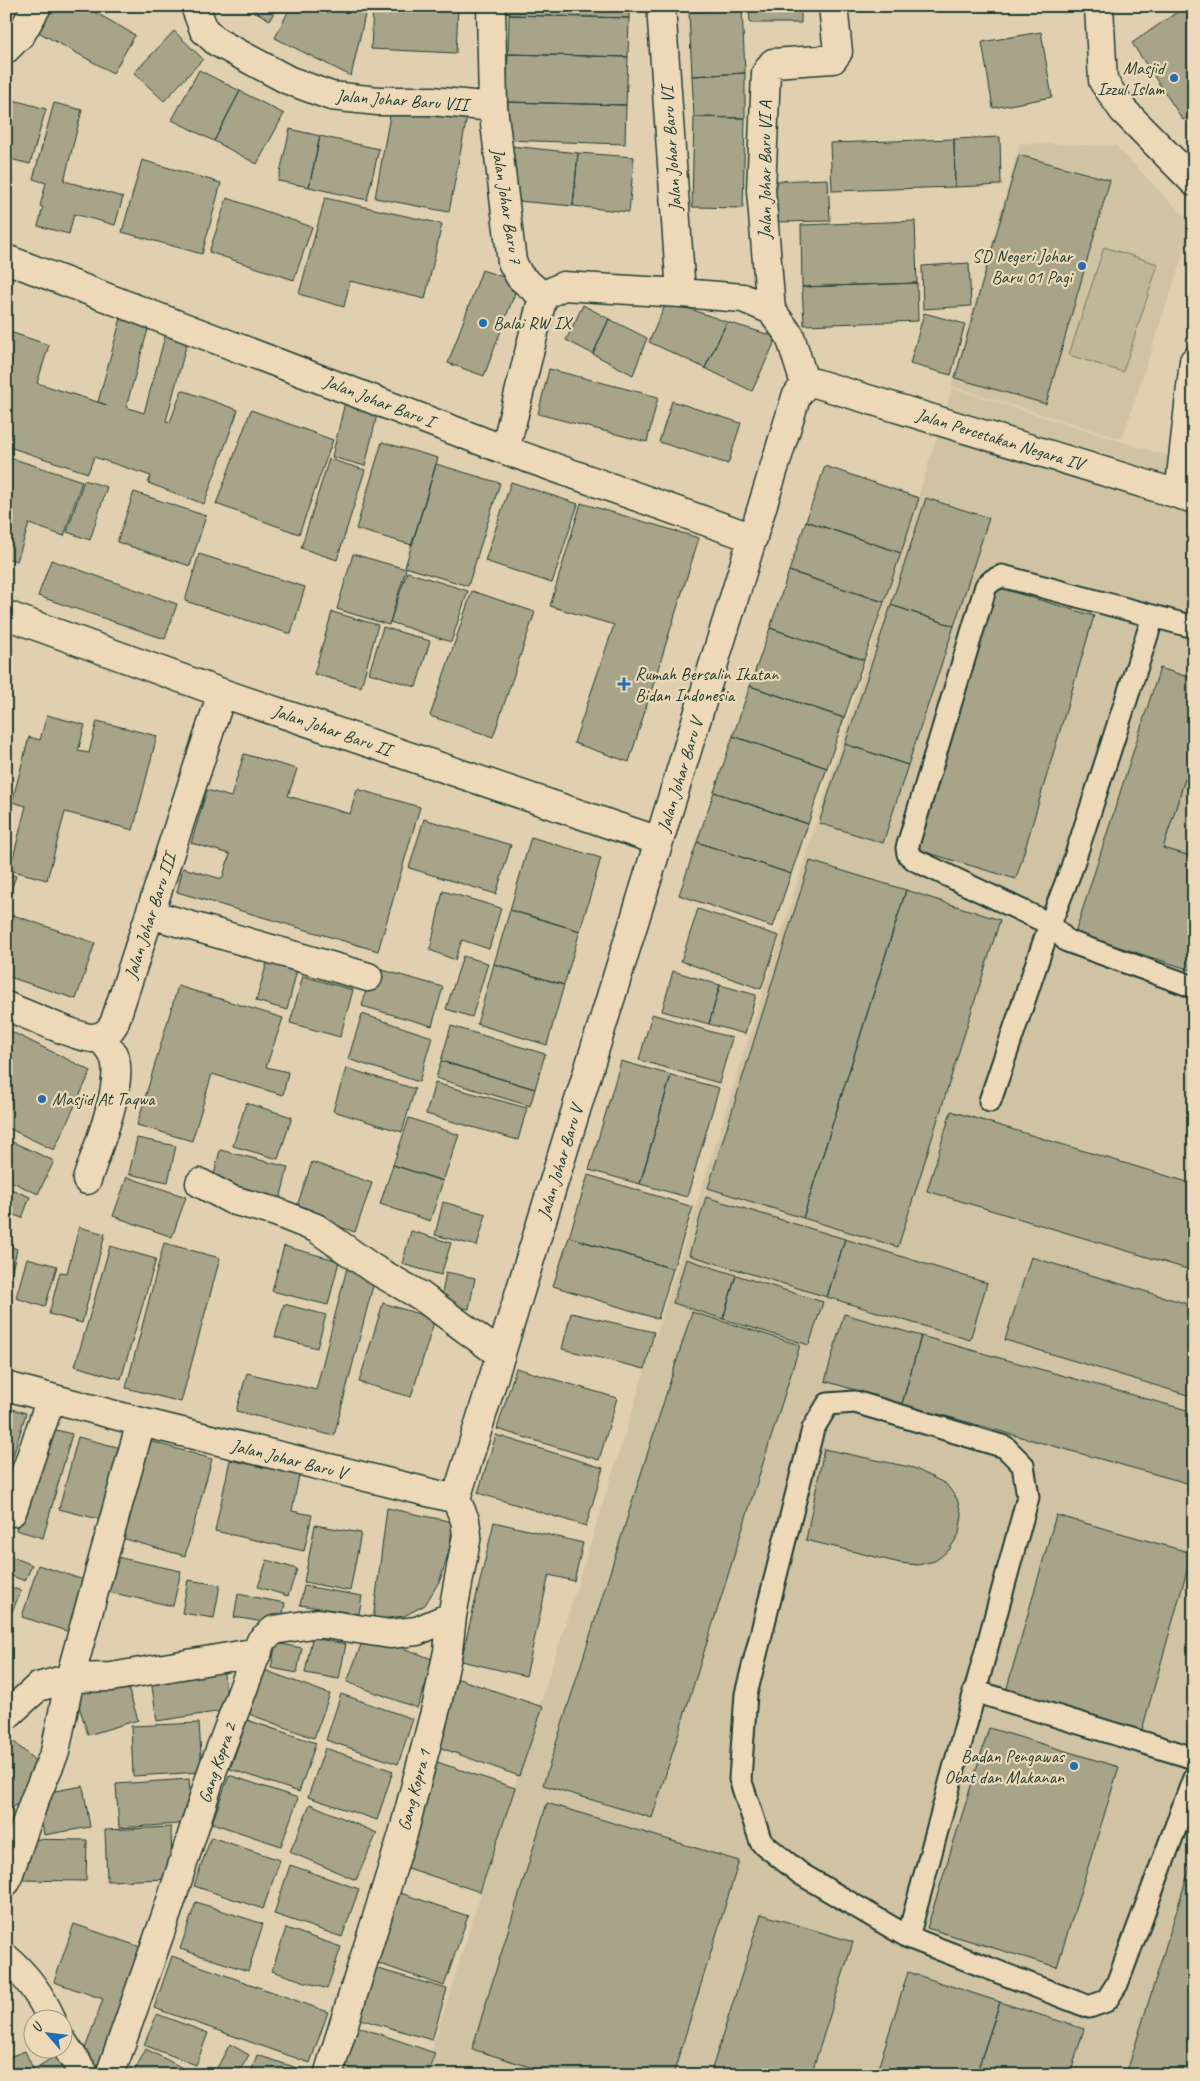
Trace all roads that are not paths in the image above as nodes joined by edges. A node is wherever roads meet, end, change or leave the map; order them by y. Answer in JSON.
{"nodes":[{"id":1,"x":37,"y":6,"type":"edge"},
{"id":2,"x":195,"y":6,"type":"edge"},
{"id":3,"x":491,"y":6,"type":"edge"},
{"id":4,"x":661,"y":6,"type":"edge"},
{"id":5,"x":833,"y":6,"type":"edge"},
{"id":6,"x":1099,"y":6,"type":"edge"},
{"id":7,"x":6,"y":49,"type":"edge"},
{"id":8,"x":493,"y":107,"type":"junction"},
{"id":9,"x":1194,"y":182,"type":"edge"},
{"id":10,"x":6,"y":259,"type":"edge"},
{"id":11,"x":681,"y":293,"type":"junction"},
{"id":12,"x":543,"y":296,"type":"junction"},
{"id":13,"x":771,"y":310,"type":"junction"},
{"id":14,"x":1194,"y":361,"type":"edge"},
{"id":15,"x":805,"y":384,"type":"junction"},
{"id":16,"x":505,"y":450,"type":"junction"},
{"id":17,"x":1186,"y":497,"type":"edge"},
{"id":18,"x":753,"y":538,"type":"junction"},
{"id":19,"x":6,"y":615,"type":"edge"},
{"id":20,"x":1152,"y":618,"type":"junction"},
{"id":21,"x":1194,"y":627,"type":"edge"},
{"id":22,"x":222,"y":693,"type":"junction"},
{"id":23,"x":659,"y":841,"type":"junction"},
{"id":24,"x":150,"y":914,"type":"junction"},
{"id":25,"x":1050,"y":924,"type":"junction"},
{"id":26,"x":368,"y":977,"type":"dead end"},
{"id":27,"x":1194,"y":987,"type":"edge"},
{"id":28,"x":6,"y":1006,"type":"edge"},
{"id":29,"x":99,"y":1038,"type":"junction"},
{"id":30,"x":990,"y":1101,"type":"dead end"},
{"id":31,"x":87,"y":1180,"type":"dead end"},
{"id":32,"x":200,"y":1183,"type":"dead end"},
{"id":33,"x":501,"y":1355,"type":"junction"},
{"id":34,"x":6,"y":1386,"type":"edge"},
{"id":35,"x":51,"y":1398,"type":"junction"},
{"id":36,"x":141,"y":1422,"type":"junction"},
{"id":37,"x":456,"y":1499,"type":"junction"},
{"id":38,"x":12,"y":1512,"type":"dead end"},
{"id":39,"x":452,"y":1616,"type":"junction"},
{"id":40,"x":258,"y":1652,"type":"junction"},
{"id":41,"x":70,"y":1678,"type":"junction"},
{"id":42,"x":974,"y":1691,"type":"junction"},
{"id":43,"x":6,"y":1716,"type":"edge"},
{"id":44,"x":1194,"y":1758,"type":"edge"},
{"id":45,"x":1193,"y":1781,"type":"edge"},
{"id":46,"x":6,"y":1882,"type":"edge"},
{"id":47,"x":908,"y":1937,"type":"junction"},
{"id":48,"x":9,"y":1971,"type":"edge"},
{"id":49,"x":46,"y":2008,"type":"edge"},
{"id":50,"x":72,"y":2056,"type":"edge"},
{"id":51,"x":85,"y":2075,"type":"edge"},
{"id":52,"x":110,"y":2075,"type":"edge"},
{"id":53,"x":328,"y":2075,"type":"edge"}],
"edges":[{"from":1,"to":7,"type":"street"},
{"from":2,"to":8,"type":"street","name":"Jalan Johar Baru VII"},
{"from":3,"to":8,"type":"street","name":"Jalan Johar Baru 7"},
{"from":4,"to":11,"type":"street","name":"Jalan Johar Baru VI"},
{"from":5,"to":13,"type":"street","name":"Jalan Johar Baru VI A"},
{"from":6,"to":9,"type":"street"},
{"from":8,"to":12,"type":"street","name":"Jalan Johar Baru 7"},
{"from":10,"to":16,"type":"street","name":"Jalan Johar Baru I"},
{"from":11,"to":12,"type":"street"},
{"from":11,"to":13,"type":"street"},
{"from":12,"to":16,"type":"street"},
{"from":13,"to":15,"type":"street"},
{"from":14,"to":17,"type":"street"},
{"from":15,"to":17,"type":"street","name":"Jalan Percetakan Negara IV"},
{"from":15,"to":18,"type":"street","name":"Jalan Johar Baru V"},
{"from":16,"to":18,"type":"street","name":"Jalan Johar Baru I"},
{"from":18,"to":23,"type":"street","name":"Jalan Johar Baru V"},
{"from":19,"to":22,"type":"street","name":"Jalan Johar Baru II"},
{"from":20,"to":21,"type":"lane"},
{"from":20,"to":25,"type":"lane"},
{"from":20,"to":25,"type":"lane"},
{"from":22,"to":23,"type":"street","name":"Jalan Johar Baru II"},
{"from":22,"to":24,"type":"street","name":"Jalan Johar Baru III"},
{"from":23,"to":33,"type":"street","name":"Jalan Johar Baru V"},
{"from":24,"to":26,"type":"street"},
{"from":24,"to":29,"type":"street","name":"Jalan Johar Baru III"},
{"from":25,"to":27,"type":"lane"},
{"from":25,"to":30,"type":"lane"},
{"from":28,"to":29,"type":"street"},
{"from":29,"to":31,"type":"street"},
{"from":32,"to":33,"type":"street"},
{"from":33,"to":37,"type":"street","name":"Jalan Johar Baru V"},
{"from":34,"to":35,"type":"street","name":"Jalan Johar Baru V"},
{"from":35,"to":36,"type":"street","name":"Jalan Johar Baru V"},
{"from":35,"to":38,"type":"street"},
{"from":36,"to":37,"type":"street","name":"Jalan Johar Baru V"},
{"from":36,"to":41,"type":"street"},
{"from":37,"to":39,"type":"street","name":"Gang Kopra 1"},
{"from":39,"to":40,"type":"street","name":"Gang Kopra 2"},
{"from":39,"to":53,"type":"street","name":"Gang Kopra 1"},
{"from":40,"to":41,"type":"street"},
{"from":40,"to":52,"type":"street","name":"Gang Kopra 2"},
{"from":41,"to":43,"type":"street"},
{"from":41,"to":46,"type":"street"},
{"from":42,"to":44,"type":"lane"},
{"from":42,"to":47,"type":"lane"},
{"from":42,"to":47,"type":"lane"},
{"from":45,"to":47,"type":"lane"},
{"from":48,"to":49,"type":"street"},
{"from":50,"to":51,"type":"street"}]}
